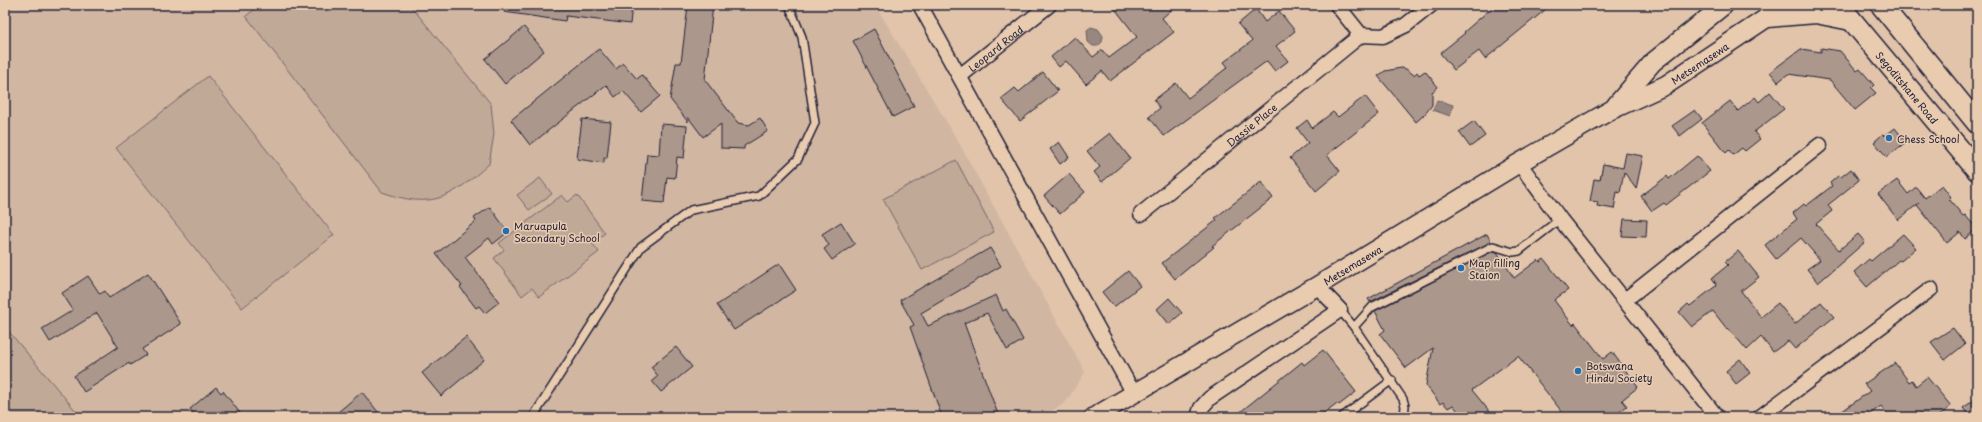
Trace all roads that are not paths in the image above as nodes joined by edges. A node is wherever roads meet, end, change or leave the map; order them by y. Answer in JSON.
{"nodes":[{"id":1,"x":789,"y":5,"type":"edge"},
{"id":2,"x":920,"y":5,"type":"edge"},
{"id":3,"x":1049,"y":5,"type":"edge"},
{"id":4,"x":1337,"y":5,"type":"edge"},
{"id":5,"x":1431,"y":5,"type":"edge"},
{"id":6,"x":1724,"y":5,"type":"edge"},
{"id":7,"x":1881,"y":5,"type":"edge"},
{"id":8,"x":1894,"y":5,"type":"edge"},
{"id":9,"x":1775,"y":11,"type":"edge"},
{"id":10,"x":1845,"y":13,"type":"edge"},
{"id":11,"x":1901,"y":31,"type":"junction"},
{"id":12,"x":1361,"y":36,"type":"junction"},
{"id":13,"x":960,"y":76,"type":"junction"},
{"id":14,"x":1611,"y":110,"type":"junction"},
{"id":15,"x":1977,"y":122,"type":"edge"},
{"id":16,"x":1820,"y":145,"type":"dead end"},
{"id":17,"x":1519,"y":163,"type":"junction"},
{"id":18,"x":1977,"y":170,"type":"edge"},
{"id":19,"x":1141,"y":214,"type":"dead end"},
{"id":20,"x":1560,"y":219,"type":"junction"},
{"id":21,"x":1317,"y":286,"type":"junction"},
{"id":22,"x":1931,"y":289,"type":"dead end"},
{"id":23,"x":1625,"y":300,"type":"junction"},
{"id":24,"x":1340,"y":310,"type":"junction"},
{"id":25,"x":1354,"y":327,"type":"junction"},
{"id":26,"x":1392,"y":380,"type":"junction"},
{"id":27,"x":1134,"y":394,"type":"junction"},
{"id":28,"x":1710,"y":415,"type":"edge"},
{"id":29,"x":533,"y":417,"type":"edge"},
{"id":30,"x":1094,"y":417,"type":"edge"},
{"id":31,"x":1198,"y":417,"type":"edge"},
{"id":32,"x":1342,"y":417,"type":"edge"},
{"id":33,"x":1404,"y":417,"type":"edge"},
{"id":34,"x":1760,"y":417,"type":"edge"}],
"edges":[{"from":1,"to":29,"type":"lane"},
{"from":2,"to":13,"type":"street"},
{"from":3,"to":13,"type":"street","name":"Leopard Road"},
{"from":4,"to":12,"type":"street"},
{"from":5,"to":12,"type":"street"},
{"from":6,"to":14,"type":"street","name":"Metsemasewa"},
{"from":7,"to":11,"type":"main road"},
{"from":8,"to":11,"type":"main road"},
{"from":9,"to":10,"type":"main road"},
{"from":9,"to":14,"type":"street","name":"Metsemasewa"},
{"from":10,"to":18,"type":"main road","name":"Segoditshane Road"},
{"from":11,"to":15,"type":"main road"},
{"from":12,"to":19,"type":"street","name":"Dassie Place"},
{"from":13,"to":27,"type":"street"},
{"from":14,"to":17,"type":"street","name":"Metsemasewa"},
{"from":16,"to":23,"type":"street"},
{"from":17,"to":20,"type":"street"},
{"from":17,"to":21,"type":"street","name":"Metsemasewa"},
{"from":20,"to":23,"type":"street"},
{"from":20,"to":25,"type":"lane"},
{"from":21,"to":24,"type":"street"},
{"from":21,"to":27,"type":"street","name":"Metsemasewa"},
{"from":22,"to":34,"type":"street"},
{"from":23,"to":28,"type":"street"},
{"from":24,"to":25,"type":"lane"},
{"from":24,"to":31,"type":"street"},
{"from":25,"to":26,"type":"lane"},
{"from":26,"to":32,"type":"lane"},
{"from":26,"to":33,"type":"lane"},
{"from":27,"to":30,"type":"street","name":"Metsemasewa"}]}
